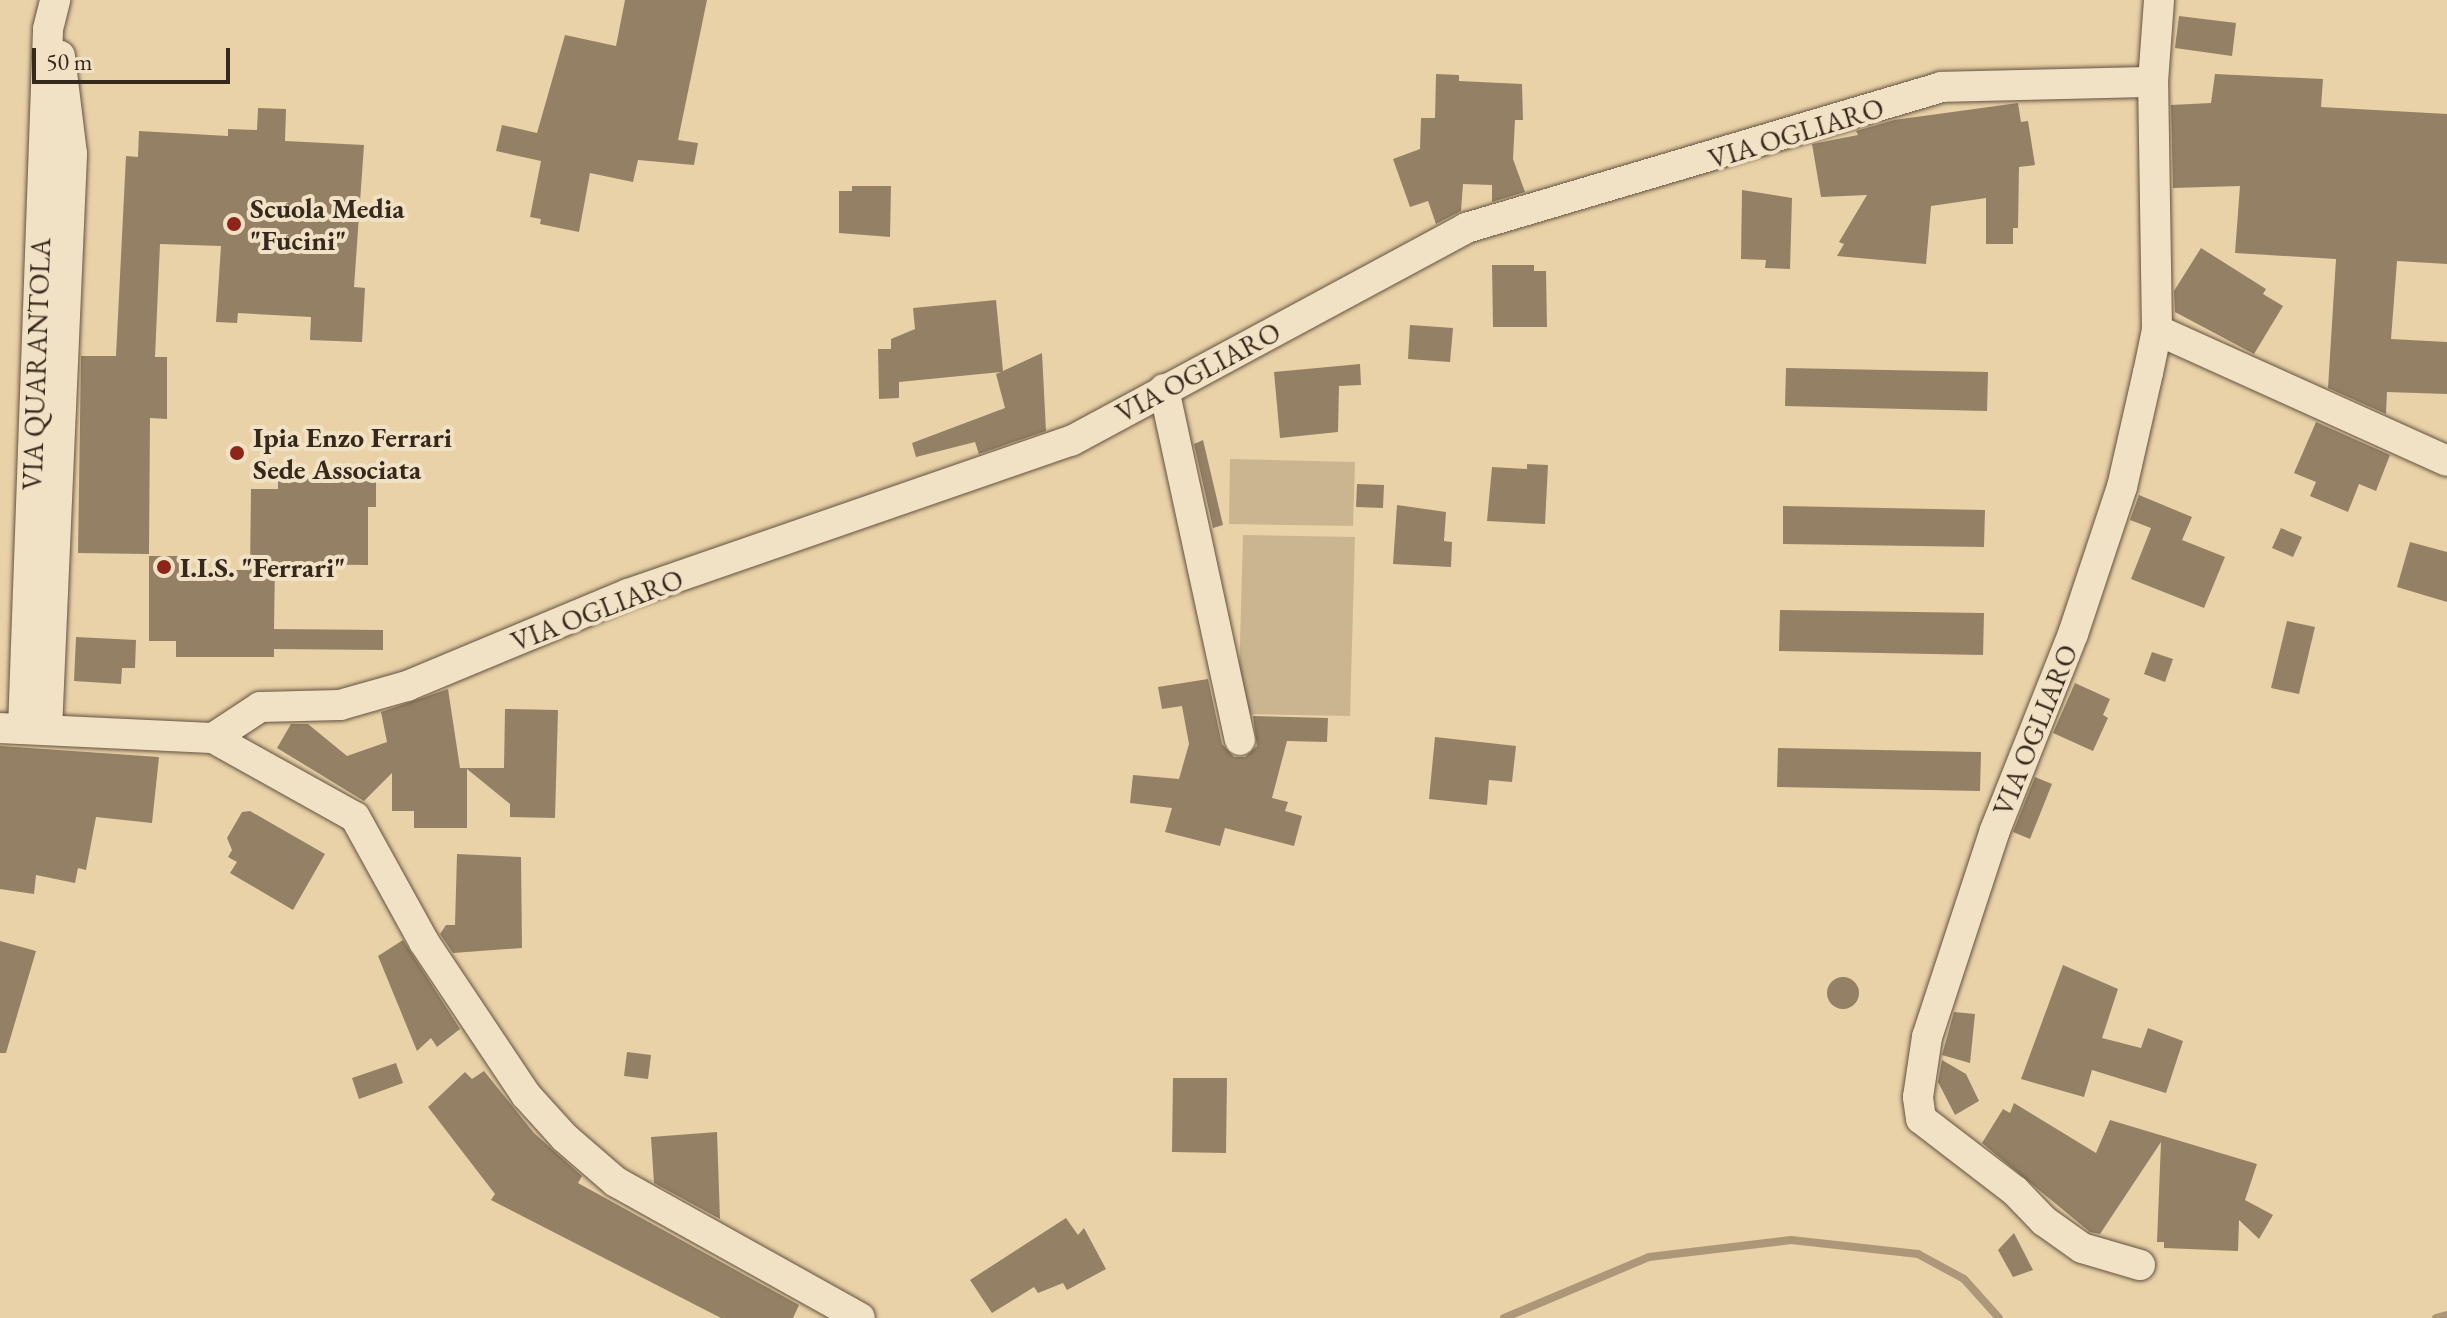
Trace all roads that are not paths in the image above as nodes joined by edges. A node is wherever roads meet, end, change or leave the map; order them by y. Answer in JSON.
{"nodes":[{"id":1,"x":55,"y":0,"type":"edge"},
{"id":2,"x":2159,"y":0,"type":"edge"},
{"id":3,"x":2153,"y":82,"type":"junction"},
{"id":4,"x":2157,"y":330,"type":"junction"},
{"id":5,"x":1164,"y":389,"type":"junction"},
{"id":6,"x":2447,"y":461,"type":"edge"},
{"id":7,"x":23,"y":729,"type":"edge"},
{"id":8,"x":213,"y":738,"type":"junction"},
{"id":9,"x":1240,"y":740,"type":"dead end"},
{"id":10,"x":2140,"y":1265,"type":"dead end"},
{"id":11,"x":860,"y":1318,"type":"edge"}],
"edges":[{"from":1,"to":7,"type":"street","name":"VIA QUARANTOLA"},
{"from":2,"to":3,"type":"street"},
{"from":3,"to":4,"type":"street","name":"VIA OGLIARO"},
{"from":3,"to":5,"type":"street","name":"VIA OGLIARO"},
{"from":4,"to":6,"type":"street"},
{"from":4,"to":10,"type":"street","name":"VIA OGLIARO"},
{"from":5,"to":8,"type":"street","name":"VIA OGLIARO"},
{"from":5,"to":9,"type":"street"},
{"from":7,"to":8,"type":"street"},
{"from":8,"to":11,"type":"street"}]}
